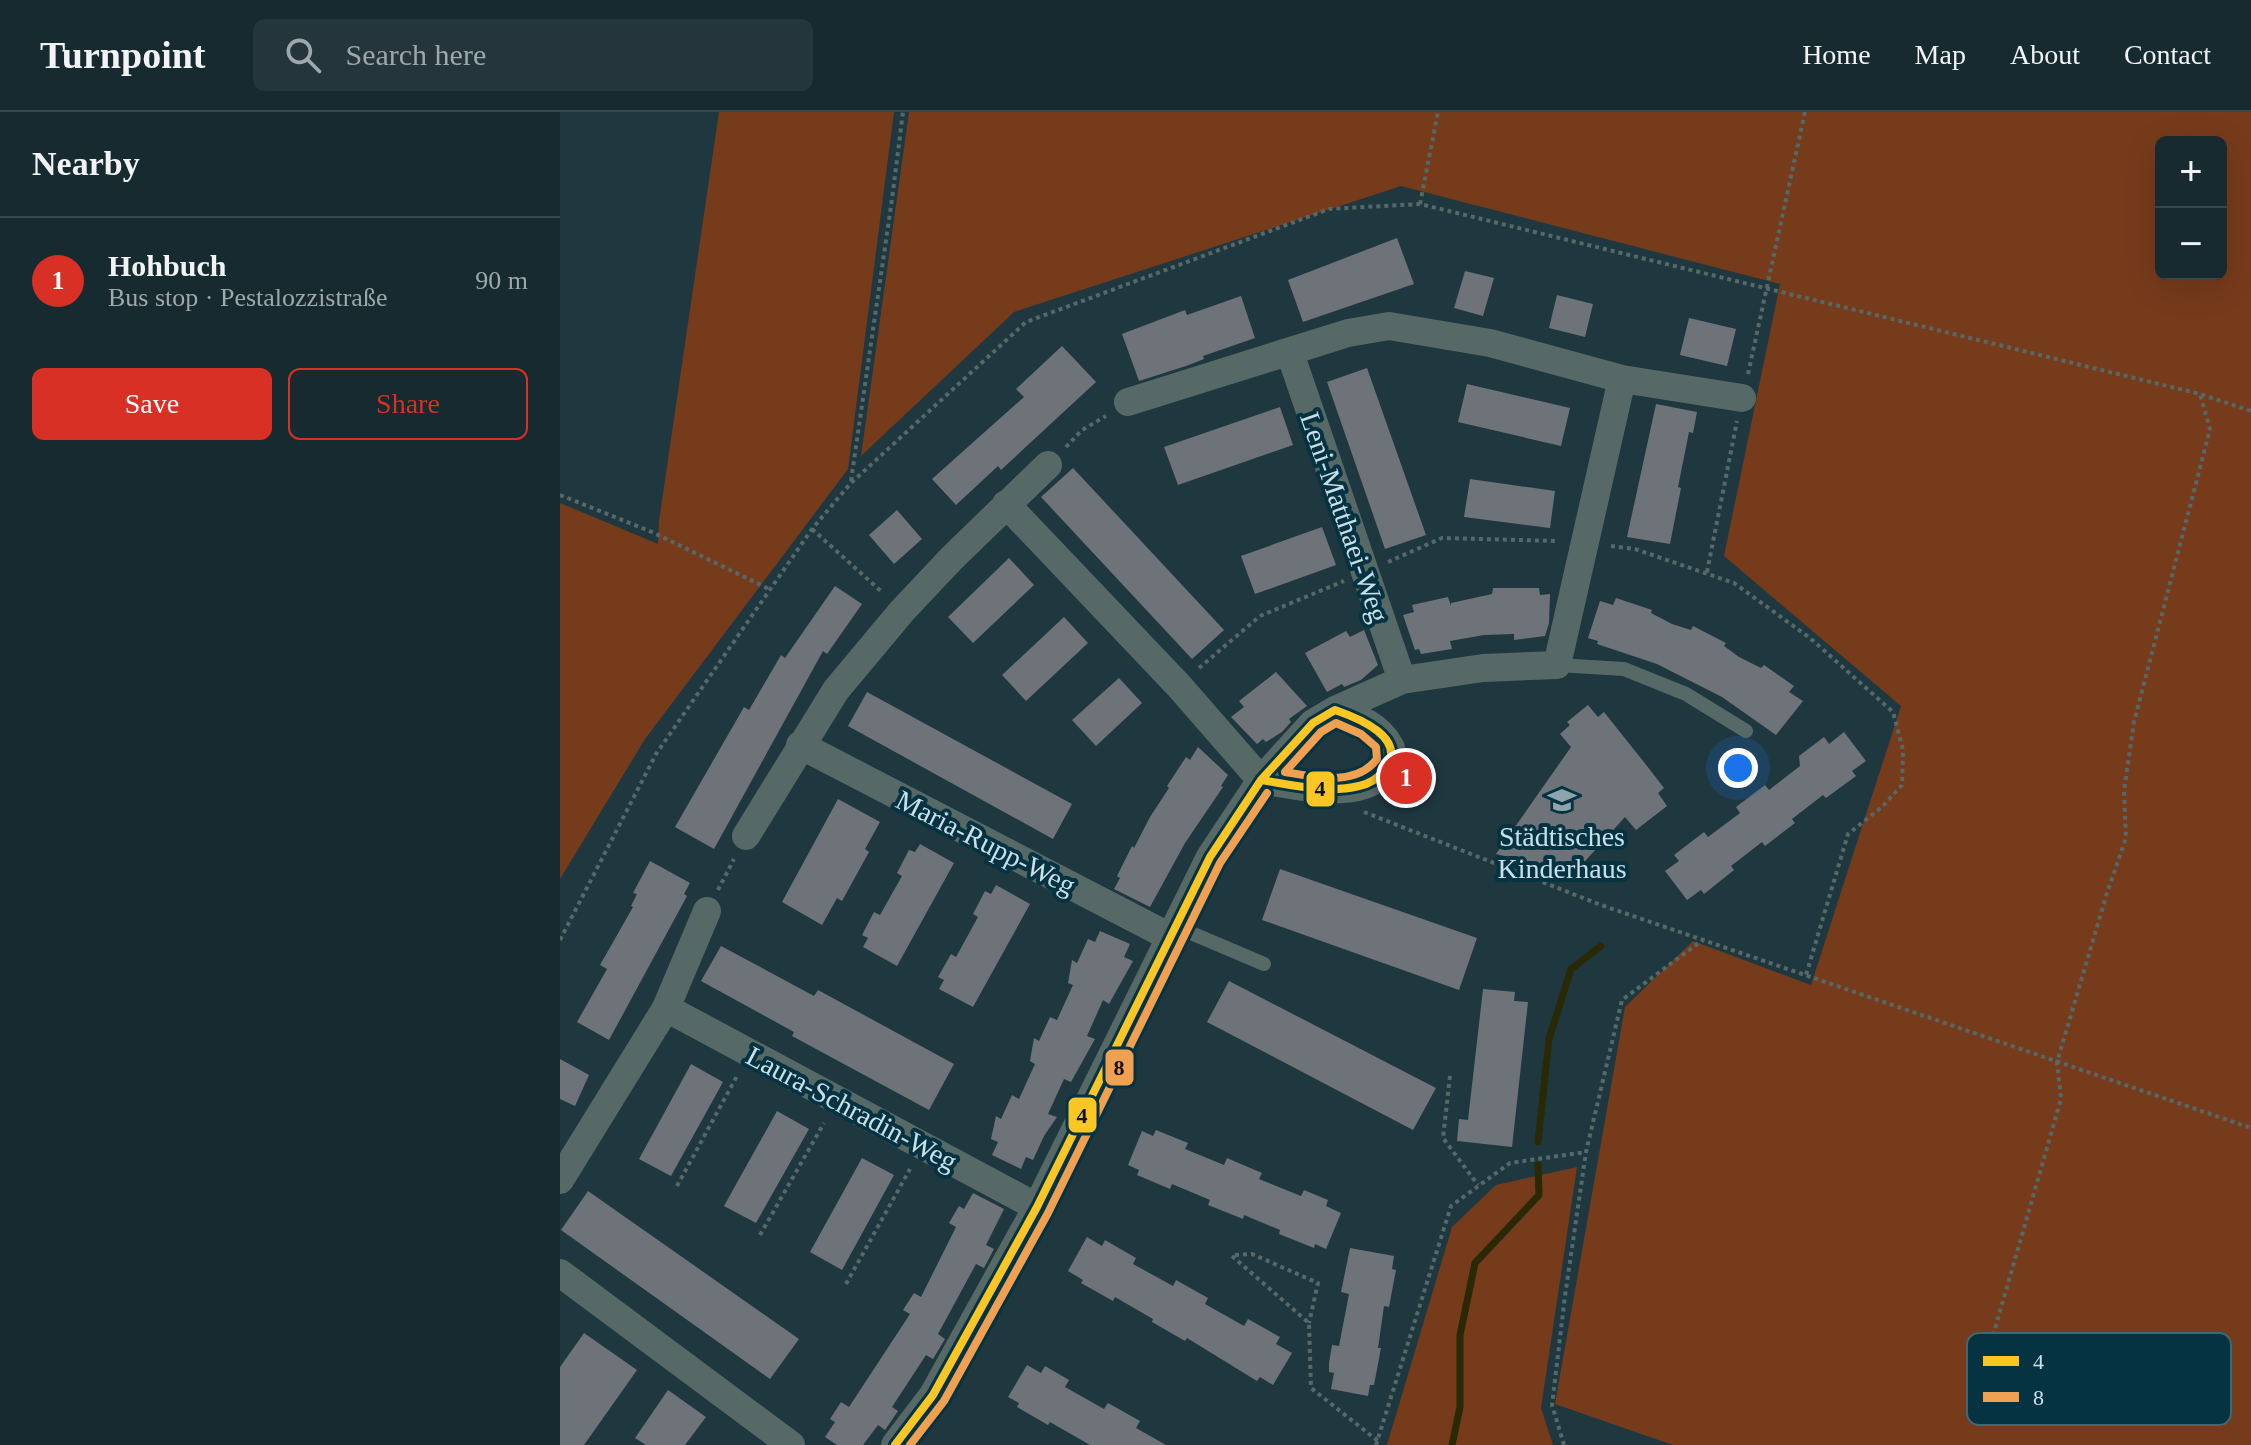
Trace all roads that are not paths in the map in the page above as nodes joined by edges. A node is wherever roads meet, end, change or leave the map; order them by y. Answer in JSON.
{"nodes":[{"id":1,"x":1290,"y":353,"type":"junction"},
{"id":2,"x":1622,"y":379,"type":"junction"},
{"id":3,"x":1742,"y":398,"type":"road end"},
{"id":4,"x":1128,"y":402,"type":"road end"},
{"id":5,"x":1048,"y":465,"type":"road end"},
{"id":6,"x":1006,"y":504,"type":"junction"},
{"id":7,"x":1557,"y":665,"type":"junction"},
{"id":8,"x":1402,"y":680,"type":"junction"},
{"id":9,"x":1335,"y":710,"type":"junction"},
{"id":10,"x":1746,"y":731,"type":"dead end"},
{"id":11,"x":800,"y":745,"type":"junction"},
{"id":12,"x":1261,"y":780,"type":"junction"},
{"id":13,"x":746,"y":836,"type":"road end"},
{"id":14,"x":707,"y":911,"type":"road end"},
{"id":15,"x":1175,"y":932,"type":"junction"},
{"id":16,"x":1264,"y":964,"type":"dead end"},
{"id":17,"x":666,"y":1008,"type":"junction"},
{"id":18,"x":560,"y":1180,"type":"edge"},
{"id":19,"x":1037,"y":1207,"type":"junction"},
{"id":20,"x":560,"y":1273,"type":"edge"},
{"id":21,"x":791,"y":1445,"type":"edge"},
{"id":22,"x":895,"y":1445,"type":"edge"}],
"edges":[{"from":1,"to":2,"type":"street"},
{"from":1,"to":4,"type":"street"},
{"from":1,"to":8,"type":"street","name":"Leni-Matthaei-Weg"},
{"from":2,"to":3,"type":"street"},
{"from":2,"to":7,"type":"street"},
{"from":5,"to":6,"type":"street"},
{"from":6,"to":11,"type":"street"},
{"from":6,"to":12,"type":"street"},
{"from":7,"to":8,"type":"street"},
{"from":7,"to":10,"type":"lane"},
{"from":8,"to":9,"type":"street"},
{"from":9,"to":12,"type":"street"},
{"from":9,"to":12,"type":"street"},
{"from":11,"to":13,"type":"street"},
{"from":11,"to":15,"type":"street","name":"Maria-Rupp-Weg"},
{"from":12,"to":15,"type":"street"},
{"from":14,"to":17,"type":"street"},
{"from":15,"to":16,"type":"lane"},
{"from":15,"to":19,"type":"street"},
{"from":17,"to":18,"type":"street"},
{"from":17,"to":19,"type":"street","name":"Laura-Schradin-Weg"},
{"from":19,"to":22,"type":"street"},
{"from":20,"to":21,"type":"street"}]}
